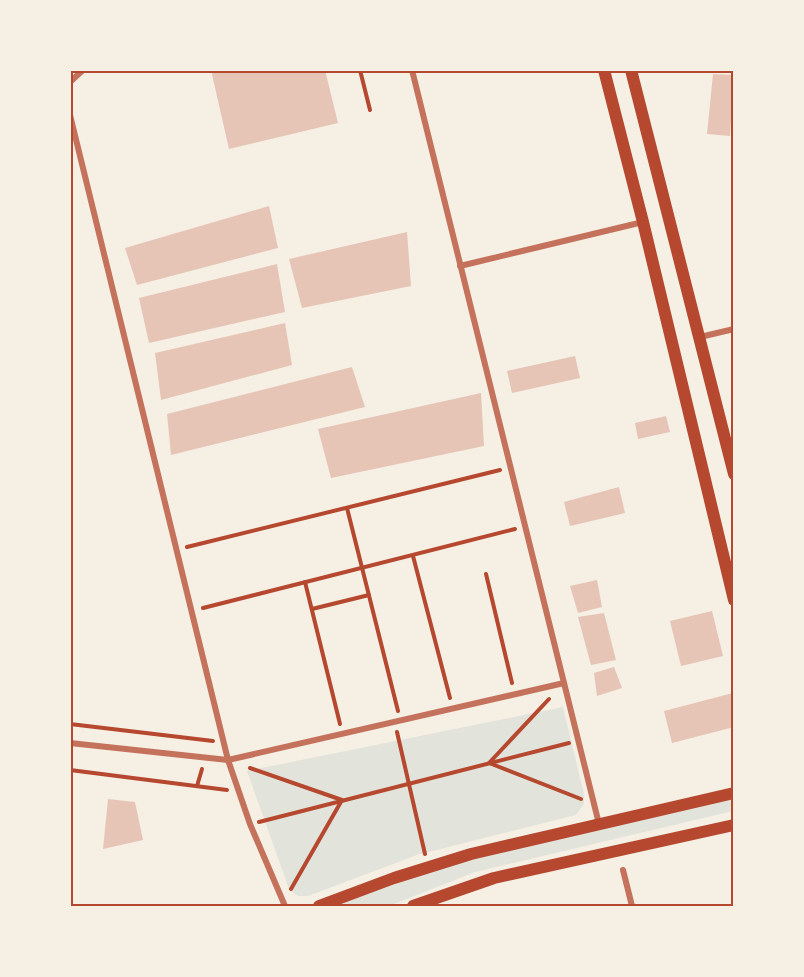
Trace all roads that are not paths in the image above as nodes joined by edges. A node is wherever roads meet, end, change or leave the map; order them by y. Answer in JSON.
{"nodes":[{"id":1,"x":83,"y":70,"type":"edge"},
{"id":2,"x":412,"y":70,"type":"edge"},
{"id":3,"x":604,"y":70,"type":"edge"},
{"id":4,"x":631,"y":70,"type":"edge"},
{"id":5,"x":70,"y":82,"type":"edge"},
{"id":6,"x":70,"y":115,"type":"edge"},
{"id":7,"x":643,"y":222,"type":"junction"},
{"id":8,"x":460,"y":266,"type":"junction"},
{"id":9,"x":734,"y":329,"type":"edge"},
{"id":10,"x":700,"y":337,"type":"junction"},
{"id":11,"x":733,"y":472,"type":"edge"},
{"id":12,"x":734,"y":600,"type":"edge"},
{"id":13,"x":564,"y":683,"type":"junction"},
{"id":14,"x":70,"y":742,"type":"edge"},
{"id":15,"x":228,"y":760,"type":"junction"},
{"id":16,"x":734,"y":793,"type":"edge"},
{"id":17,"x":599,"y":824,"type":"junction"},
{"id":18,"x":734,"y":825,"type":"edge"},
{"id":19,"x":623,"y":870,"type":"dead end"},
{"id":20,"x":284,"y":904,"type":"edge"},
{"id":21,"x":319,"y":906,"type":"edge"},
{"id":22,"x":413,"y":906,"type":"edge"},
{"id":23,"x":632,"y":906,"type":"edge"}],
"edges":[{"from":1,"to":5,"type":"street"},
{"from":2,"to":8,"type":"street"},
{"from":3,"to":7,"type":"main road"},
{"from":4,"to":10,"type":"main road"},
{"from":6,"to":15,"type":"street"},
{"from":7,"to":8,"type":"street"},
{"from":7,"to":12,"type":"main road"},
{"from":8,"to":13,"type":"street"},
{"from":9,"to":10,"type":"street"},
{"from":10,"to":11,"type":"main road"},
{"from":13,"to":15,"type":"street"},
{"from":13,"to":17,"type":"street"},
{"from":14,"to":15,"type":"street"},
{"from":15,"to":20,"type":"street"},
{"from":16,"to":17,"type":"main road"},
{"from":17,"to":21,"type":"main road"},
{"from":18,"to":22,"type":"main road"},
{"from":19,"to":23,"type":"street"}]}
